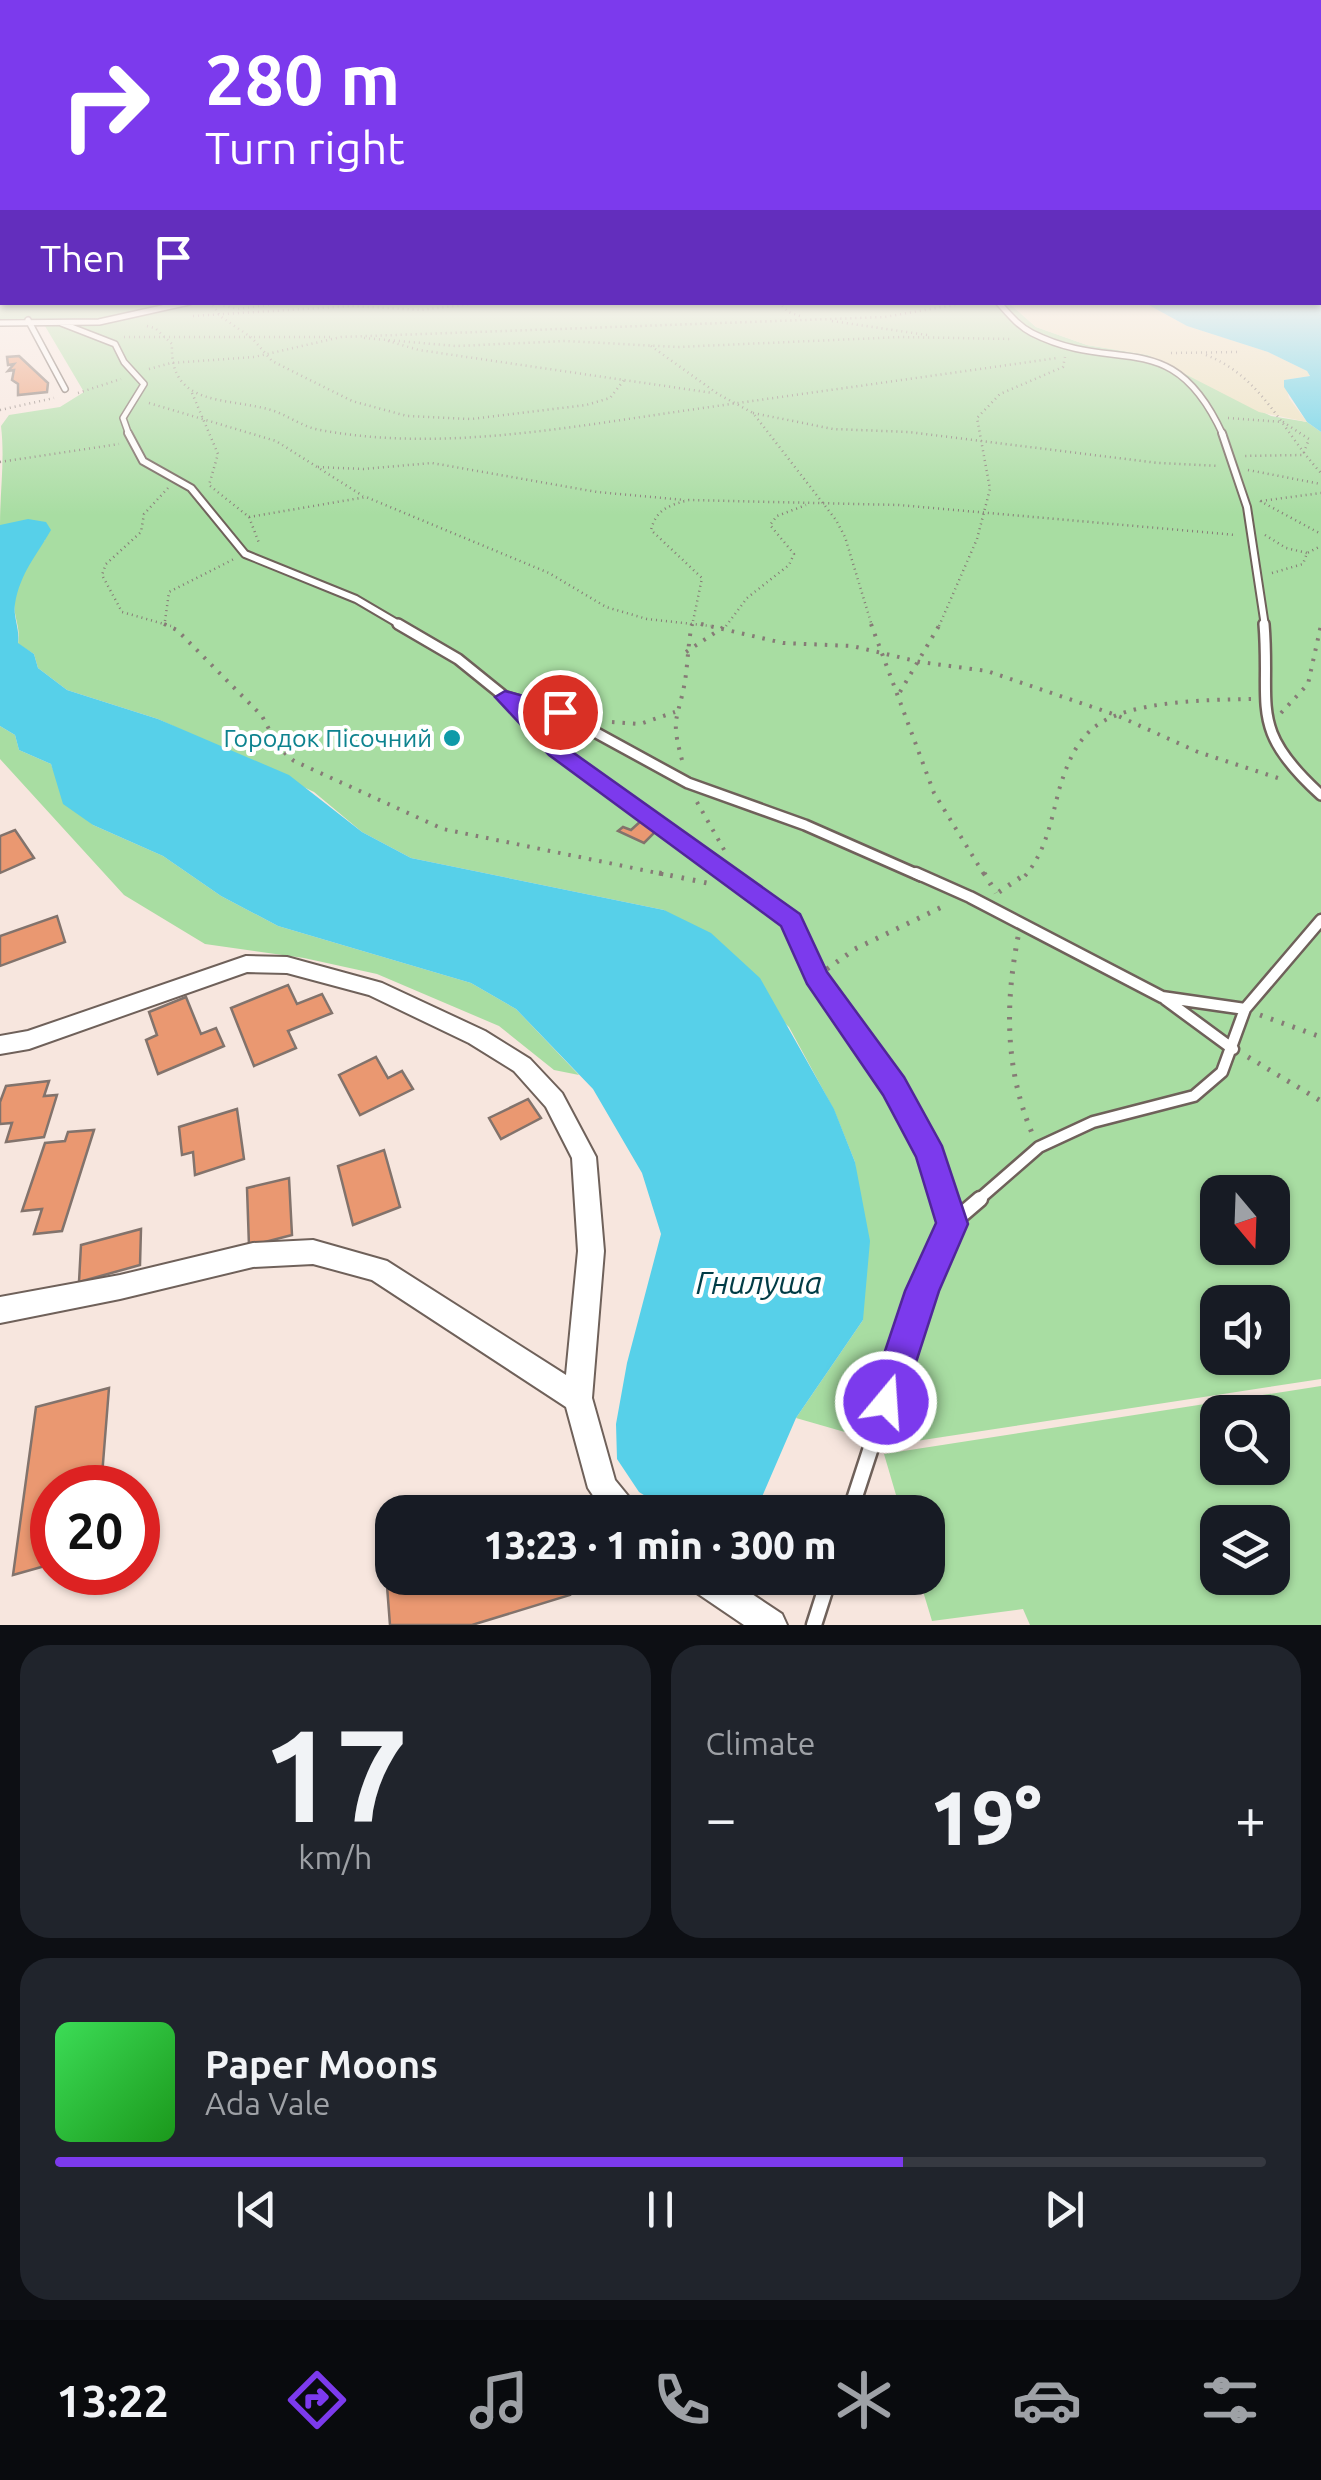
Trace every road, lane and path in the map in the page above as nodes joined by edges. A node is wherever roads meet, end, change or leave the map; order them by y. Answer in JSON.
{"nodes":[{"id":1,"x":52,"y":364,"type":"edge"},
{"id":2,"x":128,"y":364,"type":"edge"},
{"id":3,"x":169,"y":364,"type":"edge"},
{"id":4,"x":173,"y":364,"type":"edge"},
{"id":5,"x":278,"y":364,"type":"edge"},
{"id":6,"x":514,"y":364,"type":"edge"},
{"id":7,"x":676,"y":364,"type":"edge"},
{"id":8,"x":1017,"y":364,"type":"edge"},
{"id":9,"x":1064,"y":364,"type":"edge"},
{"id":10,"x":1162,"y":364,"type":"edge"},
{"id":11,"x":1227,"y":364,"type":"edge"},
{"id":12,"x":134,"y":373,"type":"junction"},
{"id":13,"x":624,"y":380,"type":"junction"},
{"id":14,"x":65,"y":389,"type":"dead end"},
{"id":15,"x":192,"y":393,"type":"junction"},
{"id":16,"x":718,"y":394,"type":"junction"},
{"id":17,"x":135,"y":400,"type":"junction"},
{"id":18,"x":736,"y":404,"type":"junction"},
{"id":19,"x":753,"y":413,"type":"junction"},
{"id":20,"x":1216,"y":417,"type":"junction"},
{"id":21,"x":200,"y":418,"type":"junction"},
{"id":22,"x":1283,"y":422,"type":"junction"},
{"id":23,"x":977,"y":439,"type":"junction"},
{"id":24,"x":131,"y":443,"type":"junction"},
{"id":25,"x":1303,"y":455,"type":"junction"},
{"id":26,"x":1232,"y":457,"type":"junction"},
{"id":27,"x":0,"y":462,"type":"edge"},
{"id":28,"x":318,"y":467,"type":"junction"},
{"id":29,"x":1236,"y":468,"type":"junction"},
{"id":30,"x":1321,"y":472,"type":"edge"},
{"id":31,"x":178,"y":478,"type":"junction"},
{"id":32,"x":1293,"y":481,"type":"junction"},
{"id":33,"x":1321,"y":484,"type":"edge"},
{"id":34,"x":1241,"y":493,"type":"junction"},
{"id":35,"x":1321,"y":493,"type":"edge"},
{"id":36,"x":1308,"y":494,"type":"junction"},
{"id":37,"x":366,"y":498,"type":"junction"},
{"id":38,"x":689,"y":500,"type":"junction"},
{"id":39,"x":1262,"y":501,"type":"junction"},
{"id":40,"x":810,"y":503,"type":"junction"},
{"id":41,"x":823,"y":503,"type":"junction"},
{"id":42,"x":985,"y":511,"type":"junction"},
{"id":43,"x":250,"y":517,"type":"junction"},
{"id":44,"x":1248,"y":526,"type":"junction"},
{"id":45,"x":1321,"y":534,"type":"edge"},
{"id":46,"x":1251,"y":536,"type":"junction"},
{"id":47,"x":1321,"y":546,"type":"edge"},
{"id":48,"x":1307,"y":553,"type":"junction"},
{"id":49,"x":245,"y":554,"type":"junction"},
{"id":50,"x":298,"y":575,"type":"junction"},
{"id":51,"x":1258,"y":581,"type":"junction"},
{"id":52,"x":166,"y":621,"type":"junction"},
{"id":53,"x":692,"y":622,"type":"junction"},
{"id":54,"x":1321,"y":626,"type":"edge"},
{"id":55,"x":725,"y":628,"type":"junction"},
{"id":56,"x":686,"y":652,"type":"junction"},
{"id":57,"x":880,"y":652,"type":"junction"},
{"id":58,"x":920,"y":662,"type":"junction"},
{"id":59,"x":899,"y":693,"type":"junction"},
{"id":60,"x":505,"y":697,"type":"junction"},
{"id":61,"x":1260,"y":699,"type":"junction"},
{"id":62,"x":560,"y":712,"type":"junction"},
{"id":63,"x":675,"y":712,"type":"junction"},
{"id":64,"x":1116,"y":715,"type":"junction"},
{"id":65,"x":1268,"y":726,"type":"junction"},
{"id":66,"x":688,"y":783,"type":"junction"},
{"id":67,"x":1310,"y":786,"type":"junction"},
{"id":68,"x":1321,"y":795,"type":"edge"},
{"id":69,"x":728,"y":856,"type":"dead end"},
{"id":70,"x":756,"y":892,"type":"junction"},
{"id":71,"x":970,"y":898,"type":"junction"},
{"id":72,"x":1321,"y":920,"type":"edge"},
{"id":73,"x":1021,"y":921,"type":"junction"},
{"id":74,"x":816,"y":977,"type":"junction"},
{"id":75,"x":1162,"y":997,"type":"junction"},
{"id":76,"x":1245,"y":1009,"type":"junction"},
{"id":77,"x":1321,"y":1037,"type":"edge"},
{"id":78,"x":0,"y":1045,"type":"edge"},
{"id":79,"x":1233,"y":1049,"type":"junction"},
{"id":80,"x":1321,"y":1101,"type":"edge"},
{"id":81,"x":1039,"y":1147,"type":"junction"},
{"id":82,"x":952,"y":1224,"type":"junction"},
{"id":83,"x":0,"y":1310,"type":"edge"},
{"id":84,"x":578,"y":1398,"type":"junction"},
{"id":85,"x":609,"y":1495,"type":"edge"},
{"id":86,"x":856,"y":1495,"type":"edge"},
{"id":87,"x":727,"y":1595,"type":"edge"},
{"id":88,"x":824,"y":1595,"type":"edge"},
{"id":89,"x":771,"y":1625,"type":"edge"},
{"id":90,"x":814,"y":1625,"type":"edge"}],
"edges":[{"from":1,"to":14,"type":"lane"},
{"from":2,"to":12,"type":"lane"},
{"from":3,"to":12,"type":"path"},
{"from":4,"to":15,"type":"path"},
{"from":5,"to":13,"type":"path"},
{"from":6,"to":13,"type":"path"},
{"from":7,"to":16,"type":"path"},
{"from":8,"to":18,"type":"path"},
{"from":9,"to":23,"type":"path"},
{"from":10,"to":20,"type":"lane"},
{"from":11,"to":22,"type":"path"},
{"from":12,"to":17,"type":"lane"},
{"from":13,"to":16,"type":"path"},
{"from":15,"to":18,"type":"path"},
{"from":15,"to":21,"type":"path"},
{"from":16,"to":18,"type":"path"},
{"from":17,"to":21,"type":"path"},
{"from":17,"to":24,"type":"lane"},
{"from":18,"to":19,"type":"path"},
{"from":19,"to":23,"type":"path"},
{"from":19,"to":41,"type":"path"},
{"from":20,"to":22,"type":"path"},
{"from":20,"to":26,"type":"lane"},
{"from":21,"to":28,"type":"path"},
{"from":21,"to":43,"type":"path"},
{"from":22,"to":25,"type":"path"},
{"from":22,"to":25,"type":"path"},
{"from":23,"to":29,"type":"path"},
{"from":23,"to":42,"type":"path"},
{"from":24,"to":27,"type":"path"},
{"from":24,"to":31,"type":"lane"},
{"from":25,"to":26,"type":"path"},
{"from":25,"to":30,"type":"path"},
{"from":26,"to":29,"type":"lane"},
{"from":28,"to":37,"type":"path"},
{"from":28,"to":38,"type":"path"},
{"from":29,"to":32,"type":"path"},
{"from":29,"to":34,"type":"lane"},
{"from":31,"to":49,"type":"lane"},
{"from":31,"to":52,"type":"path"},
{"from":32,"to":33,"type":"path"},
{"from":32,"to":36,"type":"path"},
{"from":34,"to":39,"type":"path"},
{"from":34,"to":44,"type":"lane"},
{"from":35,"to":36,"type":"path"},
{"from":36,"to":39,"type":"path"},
{"from":37,"to":43,"type":"path"},
{"from":37,"to":53,"type":"path"},
{"from":38,"to":40,"type":"path"},
{"from":38,"to":53,"type":"path"},
{"from":39,"to":45,"type":"path"},
{"from":40,"to":41,"type":"path"},
{"from":40,"to":55,"type":"path"},
{"from":41,"to":42,"type":"path"},
{"from":41,"to":57,"type":"path"},
{"from":42,"to":46,"type":"path"},
{"from":42,"to":58,"type":"path"},
{"from":43,"to":50,"type":"path"},
{"from":44,"to":46,"type":"lane"},
{"from":44,"to":48,"type":"path"},
{"from":46,"to":51,"type":"lane"},
{"from":47,"to":48,"type":"path"},
{"from":48,"to":51,"type":"path"},
{"from":49,"to":50,"type":"lane"},
{"from":49,"to":52,"type":"path"},
{"from":50,"to":60,"type":"lane"},
{"from":51,"to":61,"type":"lane"},
{"from":52,"to":70,"type":"path"},
{"from":53,"to":55,"type":"path"},
{"from":53,"to":56,"type":"path"},
{"from":54,"to":65,"type":"path"},
{"from":55,"to":56,"type":"path"},
{"from":55,"to":57,"type":"path"},
{"from":56,"to":63,"type":"path"},
{"from":57,"to":58,"type":"path"},
{"from":57,"to":59,"type":"path"},
{"from":58,"to":59,"type":"path"},
{"from":58,"to":64,"type":"path"},
{"from":59,"to":64,"type":"path"},
{"from":60,"to":62,"type":"lane"},
{"from":60,"to":70,"type":"lane"},
{"from":61,"to":64,"type":"path"},
{"from":61,"to":65,"type":"lane"},
{"from":62,"to":63,"type":"path"},
{"from":62,"to":66,"type":"lane"},
{"from":63,"to":66,"type":"path"},
{"from":64,"to":67,"type":"path"},
{"from":65,"to":67,"type":"lane"},
{"from":66,"to":69,"type":"path"},
{"from":66,"to":71,"type":"lane"},
{"from":67,"to":68,"type":"lane"},
{"from":70,"to":74,"type":"lane"},
{"from":71,"to":73,"type":"lane"},
{"from":71,"to":74,"type":"path"},
{"from":72,"to":76,"type":"lane"},
{"from":73,"to":75,"type":"lane"},
{"from":73,"to":81,"type":"path"},
{"from":74,"to":82,"type":"lane"},
{"from":75,"to":76,"type":"lane"},
{"from":75,"to":79,"type":"lane"},
{"from":76,"to":77,"type":"path"},
{"from":76,"to":79,"type":"lane"},
{"from":78,"to":84,"type":"street"},
{"from":79,"to":80,"type":"path"},
{"from":79,"to":81,"type":"lane"},
{"from":81,"to":82,"type":"lane"},
{"from":82,"to":86,"type":"lane"},
{"from":83,"to":84,"type":"street"},
{"from":84,"to":85,"type":"street"},
{"from":87,"to":89,"type":"street"},
{"from":88,"to":90,"type":"lane"}]}
